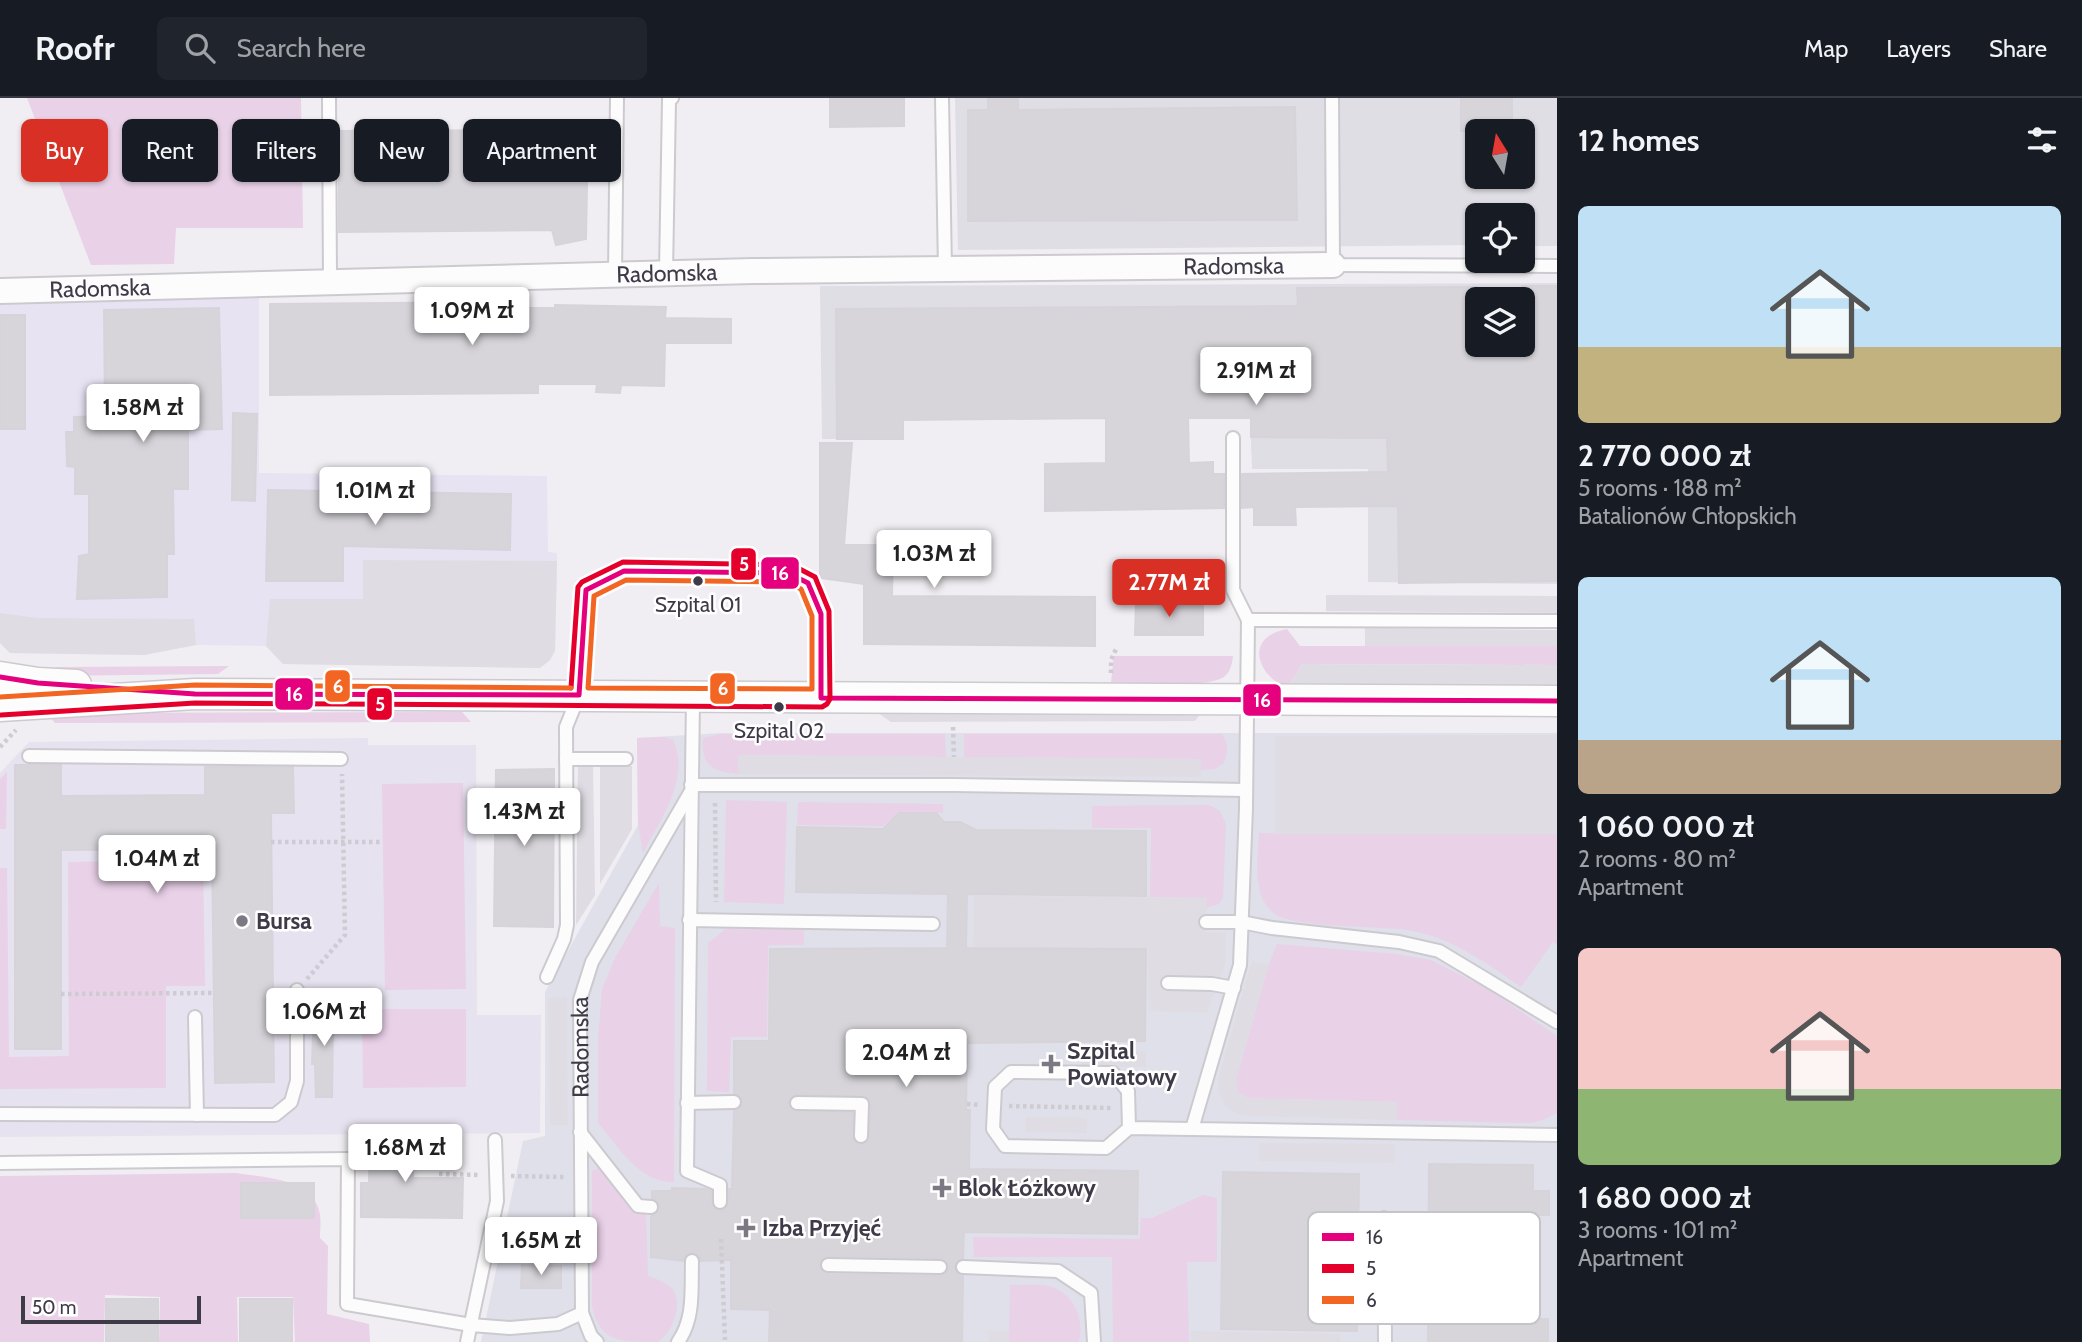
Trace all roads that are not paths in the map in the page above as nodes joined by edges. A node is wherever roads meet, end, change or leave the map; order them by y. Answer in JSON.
{"nodes":[{"id":1,"x":329,"y":98,"type":"edge"},
{"id":2,"x":617,"y":98,"type":"edge"},
{"id":3,"x":672,"y":98,"type":"edge"},
{"id":4,"x":942,"y":98,"type":"edge"},
{"id":5,"x":1332,"y":98,"type":"edge"},
{"id":6,"x":1332,"y":265,"type":"junction"},
{"id":7,"x":1557,"y":266,"type":"edge"},
{"id":8,"x":945,"y":270,"type":"junction"},
{"id":9,"x":666,"y":273,"type":"junction"},
{"id":10,"x":615,"y":275,"type":"junction"},
{"id":11,"x":330,"y":282,"type":"junction"},
{"id":12,"x":0,"y":291,"type":"edge"},
{"id":13,"x":1233,"y":438,"type":"dead end"},
{"id":14,"x":1248,"y":620,"type":"junction"},
{"id":15,"x":1557,"y":621,"type":"edge"},
{"id":16,"x":0,"y":677,"type":"edge"},
{"id":17,"x":195,"y":694,"type":"junction"},
{"id":18,"x":579,"y":695,"type":"junction"},
{"id":19,"x":692,"y":697,"type":"junction"},
{"id":20,"x":1248,"y":700,"type":"junction"},
{"id":21,"x":1557,"y":701,"type":"edge"},
{"id":22,"x":0,"y":706,"type":"edge"},
{"id":23,"x":29,"y":756,"type":"dead end"},
{"id":24,"x":341,"y":759,"type":"road end"},
{"id":25,"x":566,"y":759,"type":"junction"},
{"id":26,"x":626,"y":759,"type":"dead end"},
{"id":27,"x":691,"y":788,"type":"junction"},
{"id":28,"x":1246,"y":790,"type":"junction"},
{"id":29,"x":690,"y":920,"type":"junction"},
{"id":30,"x":1206,"y":922,"type":"dead end"},
{"id":31,"x":1241,"y":922,"type":"junction"},
{"id":32,"x":933,"y":924,"type":"dead end"},
{"id":33,"x":547,"y":977,"type":"dead end"},
{"id":34,"x":1168,"y":983,"type":"dead end"},
{"id":35,"x":1234,"y":988,"type":"junction"},
{"id":36,"x":297,"y":990,"type":"road end"},
{"id":37,"x":195,"y":1017,"type":"dead end"},
{"id":38,"x":1557,"y":1022,"type":"edge"},
{"id":39,"x":734,"y":1102,"type":"dead end"},
{"id":40,"x":797,"y":1102,"type":"dead end"},
{"id":41,"x":687,"y":1103,"type":"junction"},
{"id":42,"x":0,"y":1114,"type":"edge"},
{"id":43,"x":197,"y":1115,"type":"junction"},
{"id":44,"x":1129,"y":1128,"type":"junction"},
{"id":45,"x":1192,"y":1129,"type":"junction"},
{"id":46,"x":580,"y":1132,"type":"junction"},
{"id":47,"x":861,"y":1136,"type":"dead end"},
{"id":48,"x":1557,"y":1136,"type":"edge"},
{"id":49,"x":495,"y":1140,"type":"dead end"},
{"id":50,"x":0,"y":1163,"type":"edge"},
{"id":51,"x":720,"y":1202,"type":"dead end"},
{"id":52,"x":652,"y":1208,"type":"dead end"},
{"id":53,"x":692,"y":1261,"type":"dead end"},
{"id":54,"x":828,"y":1265,"type":"dead end"},
{"id":55,"x":940,"y":1267,"type":"dead end"},
{"id":56,"x":963,"y":1267,"type":"dead end"},
{"id":57,"x":582,"y":1313,"type":"junction"},
{"id":58,"x":1385,"y":1324,"type":"edge"},
{"id":59,"x":471,"y":1325,"type":"junction"},
{"id":60,"x":467,"y":1342,"type":"edge"},
{"id":61,"x":597,"y":1342,"type":"edge"},
{"id":62,"x":678,"y":1342,"type":"edge"},
{"id":63,"x":1094,"y":1342,"type":"edge"},
{"id":64,"x":1385,"y":1342,"type":"edge"}],
"edges":[{"from":1,"to":11,"type":"lane"},
{"from":2,"to":10,"type":"lane"},
{"from":3,"to":9,"type":"lane"},
{"from":4,"to":8,"type":"lane"},
{"from":5,"to":6,"type":"lane"},
{"from":6,"to":7,"type":"lane"},
{"from":6,"to":8,"type":"street","name":"Radomska"},
{"from":8,"to":9,"type":"street","name":"Radomska"},
{"from":9,"to":10,"type":"street","name":"Radomska"},
{"from":10,"to":11,"type":"street","name":"Radomska"},
{"from":11,"to":12,"type":"street","name":"Radomska"},
{"from":13,"to":14,"type":"lane"},
{"from":14,"to":15,"type":"lane"},
{"from":14,"to":20,"type":"lane"},
{"from":16,"to":17,"type":"street"},
{"from":17,"to":18,"type":"street"},
{"from":17,"to":22,"type":"street"},
{"from":18,"to":19,"type":"street"},
{"from":18,"to":25,"type":"lane"},
{"from":19,"to":20,"type":"street"},
{"from":19,"to":27,"type":"lane"},
{"from":20,"to":21,"type":"street"},
{"from":20,"to":28,"type":"lane"},
{"from":23,"to":24,"type":"lane"},
{"from":25,"to":26,"type":"lane"},
{"from":25,"to":33,"type":"lane"},
{"from":27,"to":28,"type":"lane"},
{"from":27,"to":29,"type":"lane"},
{"from":27,"to":46,"type":"lane","name":"Radomska"},
{"from":28,"to":31,"type":"lane"},
{"from":29,"to":32,"type":"lane"},
{"from":29,"to":41,"type":"lane"},
{"from":30,"to":31,"type":"lane"},
{"from":31,"to":35,"type":"lane"},
{"from":31,"to":38,"type":"lane"},
{"from":34,"to":35,"type":"lane"},
{"from":35,"to":45,"type":"lane"},
{"from":36,"to":43,"type":"lane"},
{"from":37,"to":43,"type":"lane"},
{"from":39,"to":41,"type":"lane"},
{"from":40,"to":47,"type":"lane"},
{"from":41,"to":51,"type":"lane"},
{"from":42,"to":43,"type":"lane"},
{"from":44,"to":44,"type":"lane"},
{"from":44,"to":45,"type":"lane"},
{"from":45,"to":48,"type":"lane"},
{"from":46,"to":52,"type":"lane"},
{"from":46,"to":57,"type":"lane","name":"Radomska"},
{"from":49,"to":59,"type":"lane"},
{"from":50,"to":59,"type":"lane"},
{"from":53,"to":62,"type":"lane"},
{"from":54,"to":55,"type":"lane"},
{"from":56,"to":63,"type":"lane"},
{"from":57,"to":59,"type":"lane"},
{"from":57,"to":61,"type":"lane","name":"Radomska"},
{"from":58,"to":64,"type":"lane"},
{"from":59,"to":60,"type":"lane"}]}
